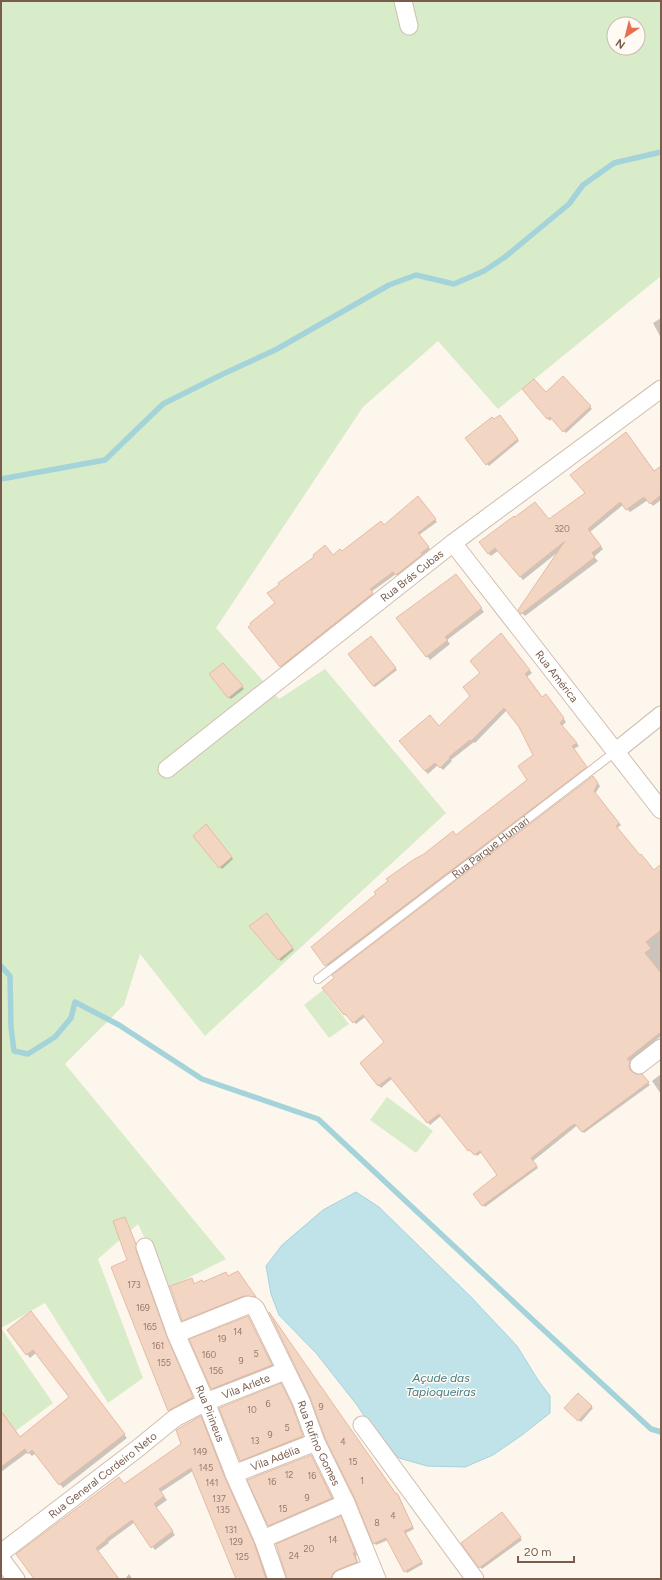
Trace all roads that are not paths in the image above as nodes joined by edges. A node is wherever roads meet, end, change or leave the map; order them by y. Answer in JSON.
{"nodes":[{"id":1,"x":403,"y":1,"type":"edge"},
{"id":2,"x":409,"y":26,"type":"dead end"},
{"id":3,"x":661,"y":389,"type":"edge"},
{"id":4,"x":453,"y":543,"type":"junction"},
{"id":5,"x":661,"y":714,"type":"edge"},
{"id":6,"x":614,"y":752,"type":"junction"},
{"id":7,"x":168,"y":769,"type":"dead end"},
{"id":8,"x":661,"y":810,"type":"edge"},
{"id":9,"x":318,"y":978,"type":"dead end"},
{"id":10,"x":661,"y":1048,"type":"edge"},
{"id":11,"x":639,"y":1065,"type":"dead end"},
{"id":12,"x":145,"y":1247,"type":"dead end"},
{"id":13,"x":176,"y":1334,"type":"junction"},
{"id":14,"x":285,"y":1371,"type":"junction"},
{"id":15,"x":206,"y":1402,"type":"junction"},
{"id":16,"x":362,"y":1425,"type":"dead end"},
{"id":17,"x":316,"y":1442,"type":"junction"},
{"id":18,"x":234,"y":1474,"type":"junction"},
{"id":19,"x":346,"y":1503,"type":"junction"},
{"id":20,"x":262,"y":1539,"type":"junction"},
{"id":21,"x":1,"y":1553,"type":"edge"},
{"id":22,"x":1,"y":1559,"type":"edge"},
{"id":23,"x":375,"y":1573,"type":"edge"},
{"id":24,"x":16,"y":1579,"type":"edge"},
{"id":25,"x":277,"y":1579,"type":"edge"},
{"id":26,"x":341,"y":1579,"type":"edge"},
{"id":27,"x":475,"y":1579,"type":"edge"}],
"edges":[{"from":1,"to":2,"type":"street"},
{"from":3,"to":4,"type":"street","name":"Rua Brás Cubas"},
{"from":4,"to":6,"type":"street","name":"Rua América"},
{"from":4,"to":7,"type":"street","name":"Rua Brás Cubas"},
{"from":5,"to":6,"type":"street","name":"Rua Parque Humari"},
{"from":6,"to":8,"type":"street","name":"Rua América"},
{"from":6,"to":9,"type":"lane","name":"Rua Parque Humari"},
{"from":10,"to":11,"type":"street"},
{"from":12,"to":13,"type":"street","name":"Rua Pirineus"},
{"from":13,"to":14,"type":"street","name":"Rua Rufino Gomes"},
{"from":13,"to":15,"type":"street","name":"Rua Pirineus"},
{"from":14,"to":15,"type":"street","name":"Vila Arlete"},
{"from":14,"to":17,"type":"street","name":"Rua Rufino Gomes"},
{"from":15,"to":18,"type":"street","name":"Rua Pirineus"},
{"from":15,"to":21,"type":"street","name":"Rua General Cordeiro Neto"},
{"from":16,"to":27,"type":"street"},
{"from":17,"to":18,"type":"street","name":"Vila Adélia"},
{"from":17,"to":19,"type":"street","name":"Rua Rufino Gomes"},
{"from":18,"to":20,"type":"street","name":"Rua Pirineus"},
{"from":19,"to":20,"type":"street"},
{"from":19,"to":23,"type":"street","name":"Rua Rufino Gomes"},
{"from":20,"to":25,"type":"street","name":"Rua Pirineus"},
{"from":22,"to":24,"type":"street"},
{"from":23,"to":26,"type":"street"}]}
